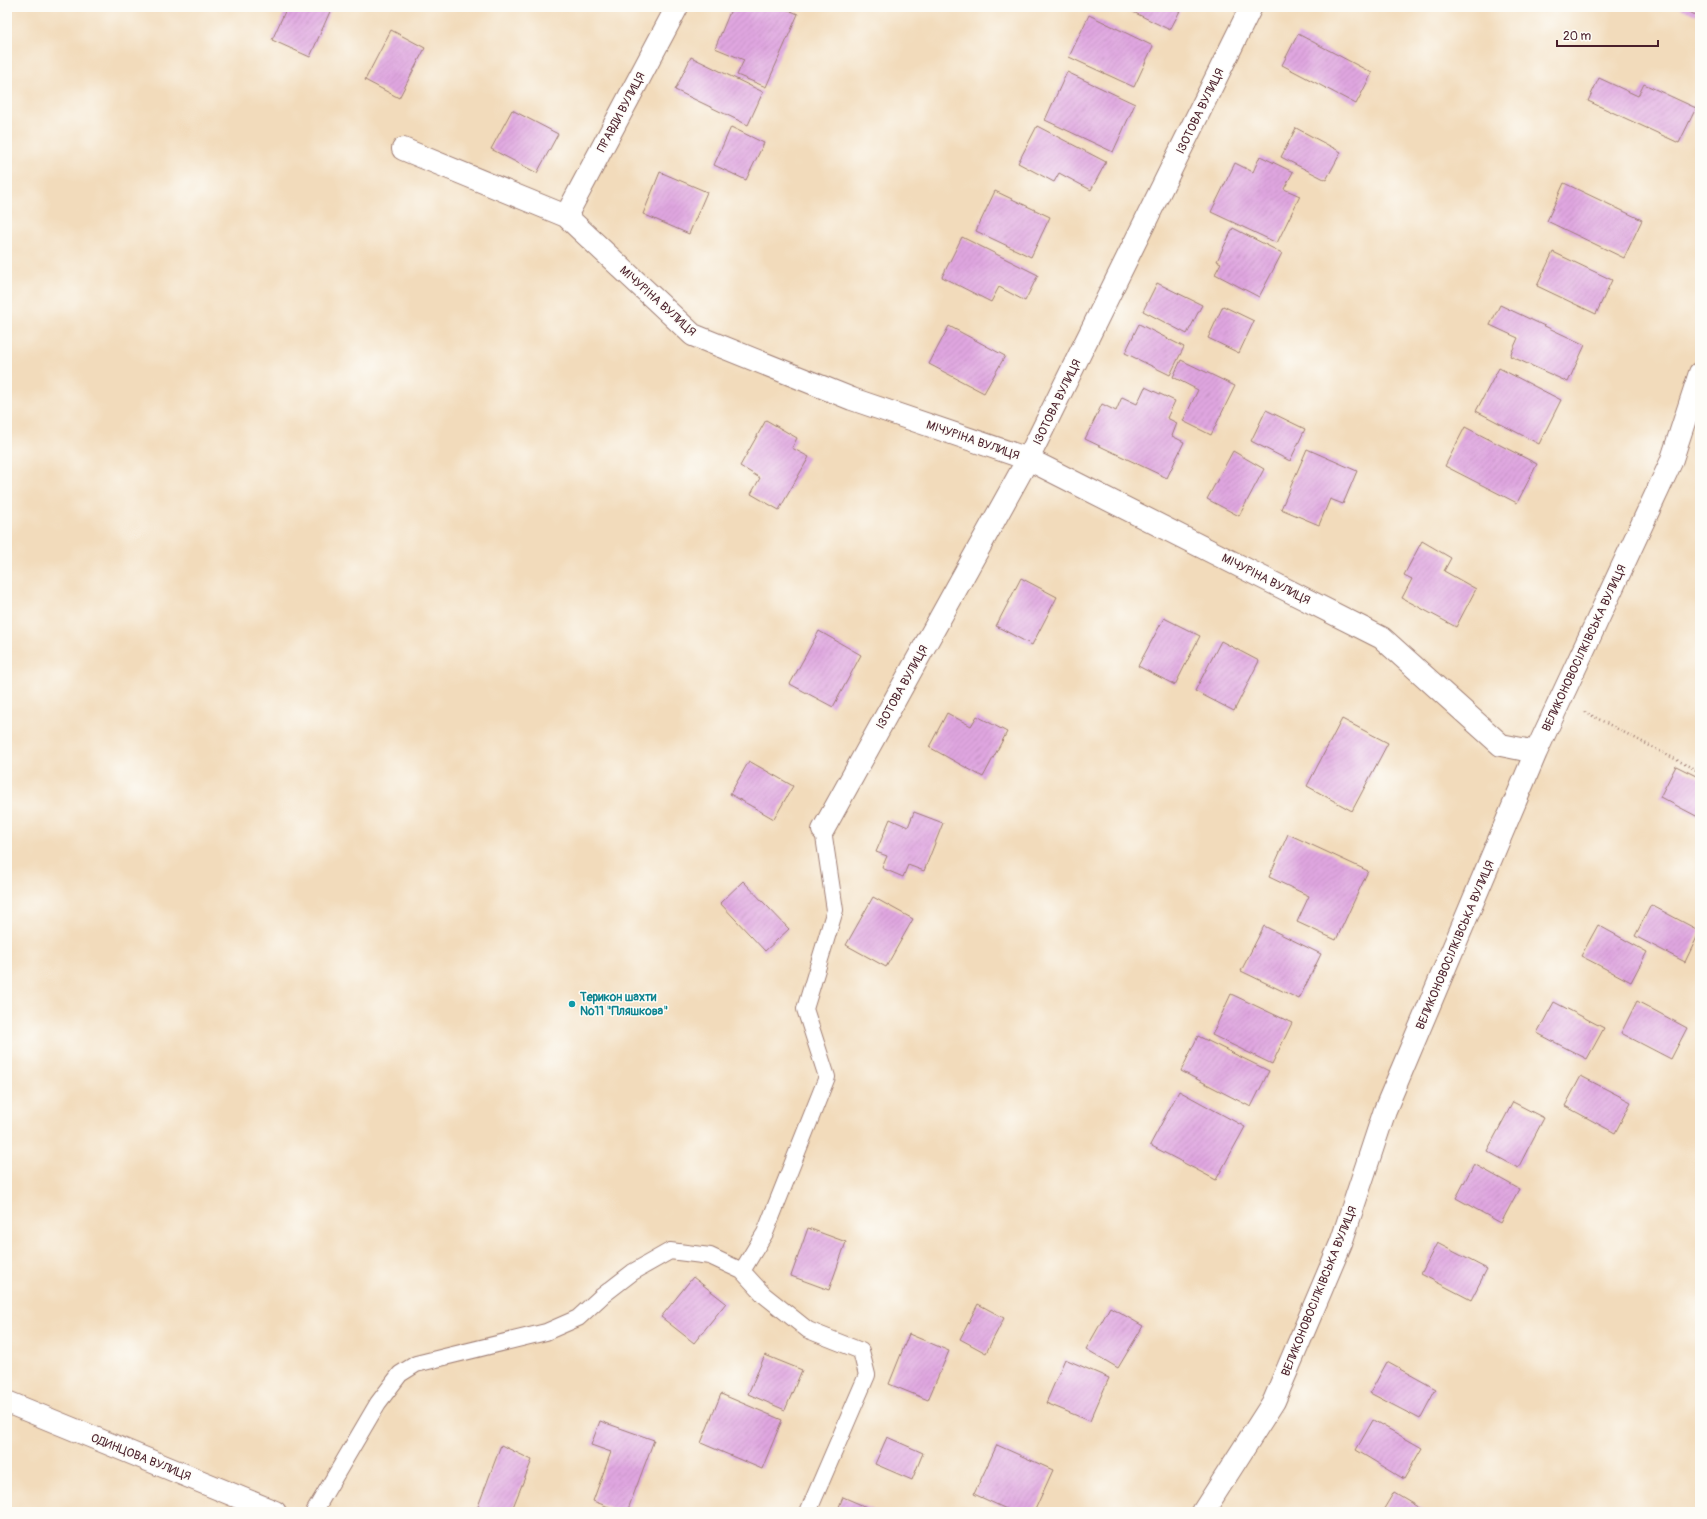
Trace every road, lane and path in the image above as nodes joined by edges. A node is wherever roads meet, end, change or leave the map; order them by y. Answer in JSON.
{"nodes":[{"id":1,"x":677,"y":7,"type":"edge"},
{"id":2,"x":1251,"y":7,"type":"edge"},
{"id":3,"x":403,"y":149,"type":"dead end"},
{"id":4,"x":566,"y":216,"type":"junction"},
{"id":5,"x":1700,"y":373,"type":"edge"},
{"id":6,"x":1028,"y":459,"type":"junction"},
{"id":7,"x":1560,"y":699,"type":"junction"},
{"id":8,"x":1536,"y":752,"type":"junction"},
{"id":9,"x":1700,"y":772,"type":"edge"},
{"id":10,"x":823,"y":830,"type":"joint"},
{"id":11,"x":742,"y":1271,"type":"junction"},
{"id":12,"x":7,"y":1402,"type":"edge"},
{"id":13,"x":275,"y":1512,"type":"edge"},
{"id":14,"x":314,"y":1512,"type":"edge"},
{"id":15,"x":808,"y":1512,"type":"edge"},
{"id":16,"x":1203,"y":1512,"type":"edge"}],
"edges":[{"from":1,"to":4,"type":"street","name":"ПРАВДИ ВУЛИЦЯ"},
{"from":2,"to":6,"type":"street","name":"ІЗОТОВА ВУЛИЦЯ"},
{"from":3,"to":4,"type":"street","name":"МІЧУРІНА ВУЛИЦЯ"},
{"from":4,"to":6,"type":"street","name":"МІЧУРІНА ВУЛИЦЯ"},
{"from":5,"to":7,"type":"street","name":"ВЕЛИКОНОВОСІЛКІВСЬКА ВУЛИЦЯ"},
{"from":6,"to":8,"type":"street","name":"МІЧУРІНА ВУЛИЦЯ"},
{"from":6,"to":10,"type":"street","name":"ІЗОТОВА ВУЛИЦЯ"},
{"from":7,"to":8,"type":"street","name":"ВЕЛИКОНОВОСІЛКІВСЬКА ВУЛИЦЯ"},
{"from":7,"to":9,"type":"path"},
{"from":8,"to":16,"type":"street","name":"ВЕЛИКОНОВОСІЛКІВСЬКА ВУЛИЦЯ"},
{"from":10,"to":11,"type":"lane"},
{"from":11,"to":14,"type":"lane"},
{"from":11,"to":15,"type":"lane"},
{"from":12,"to":13,"type":"street","name":"ОДИНЦОВА ВУЛИЦЯ"}]}
